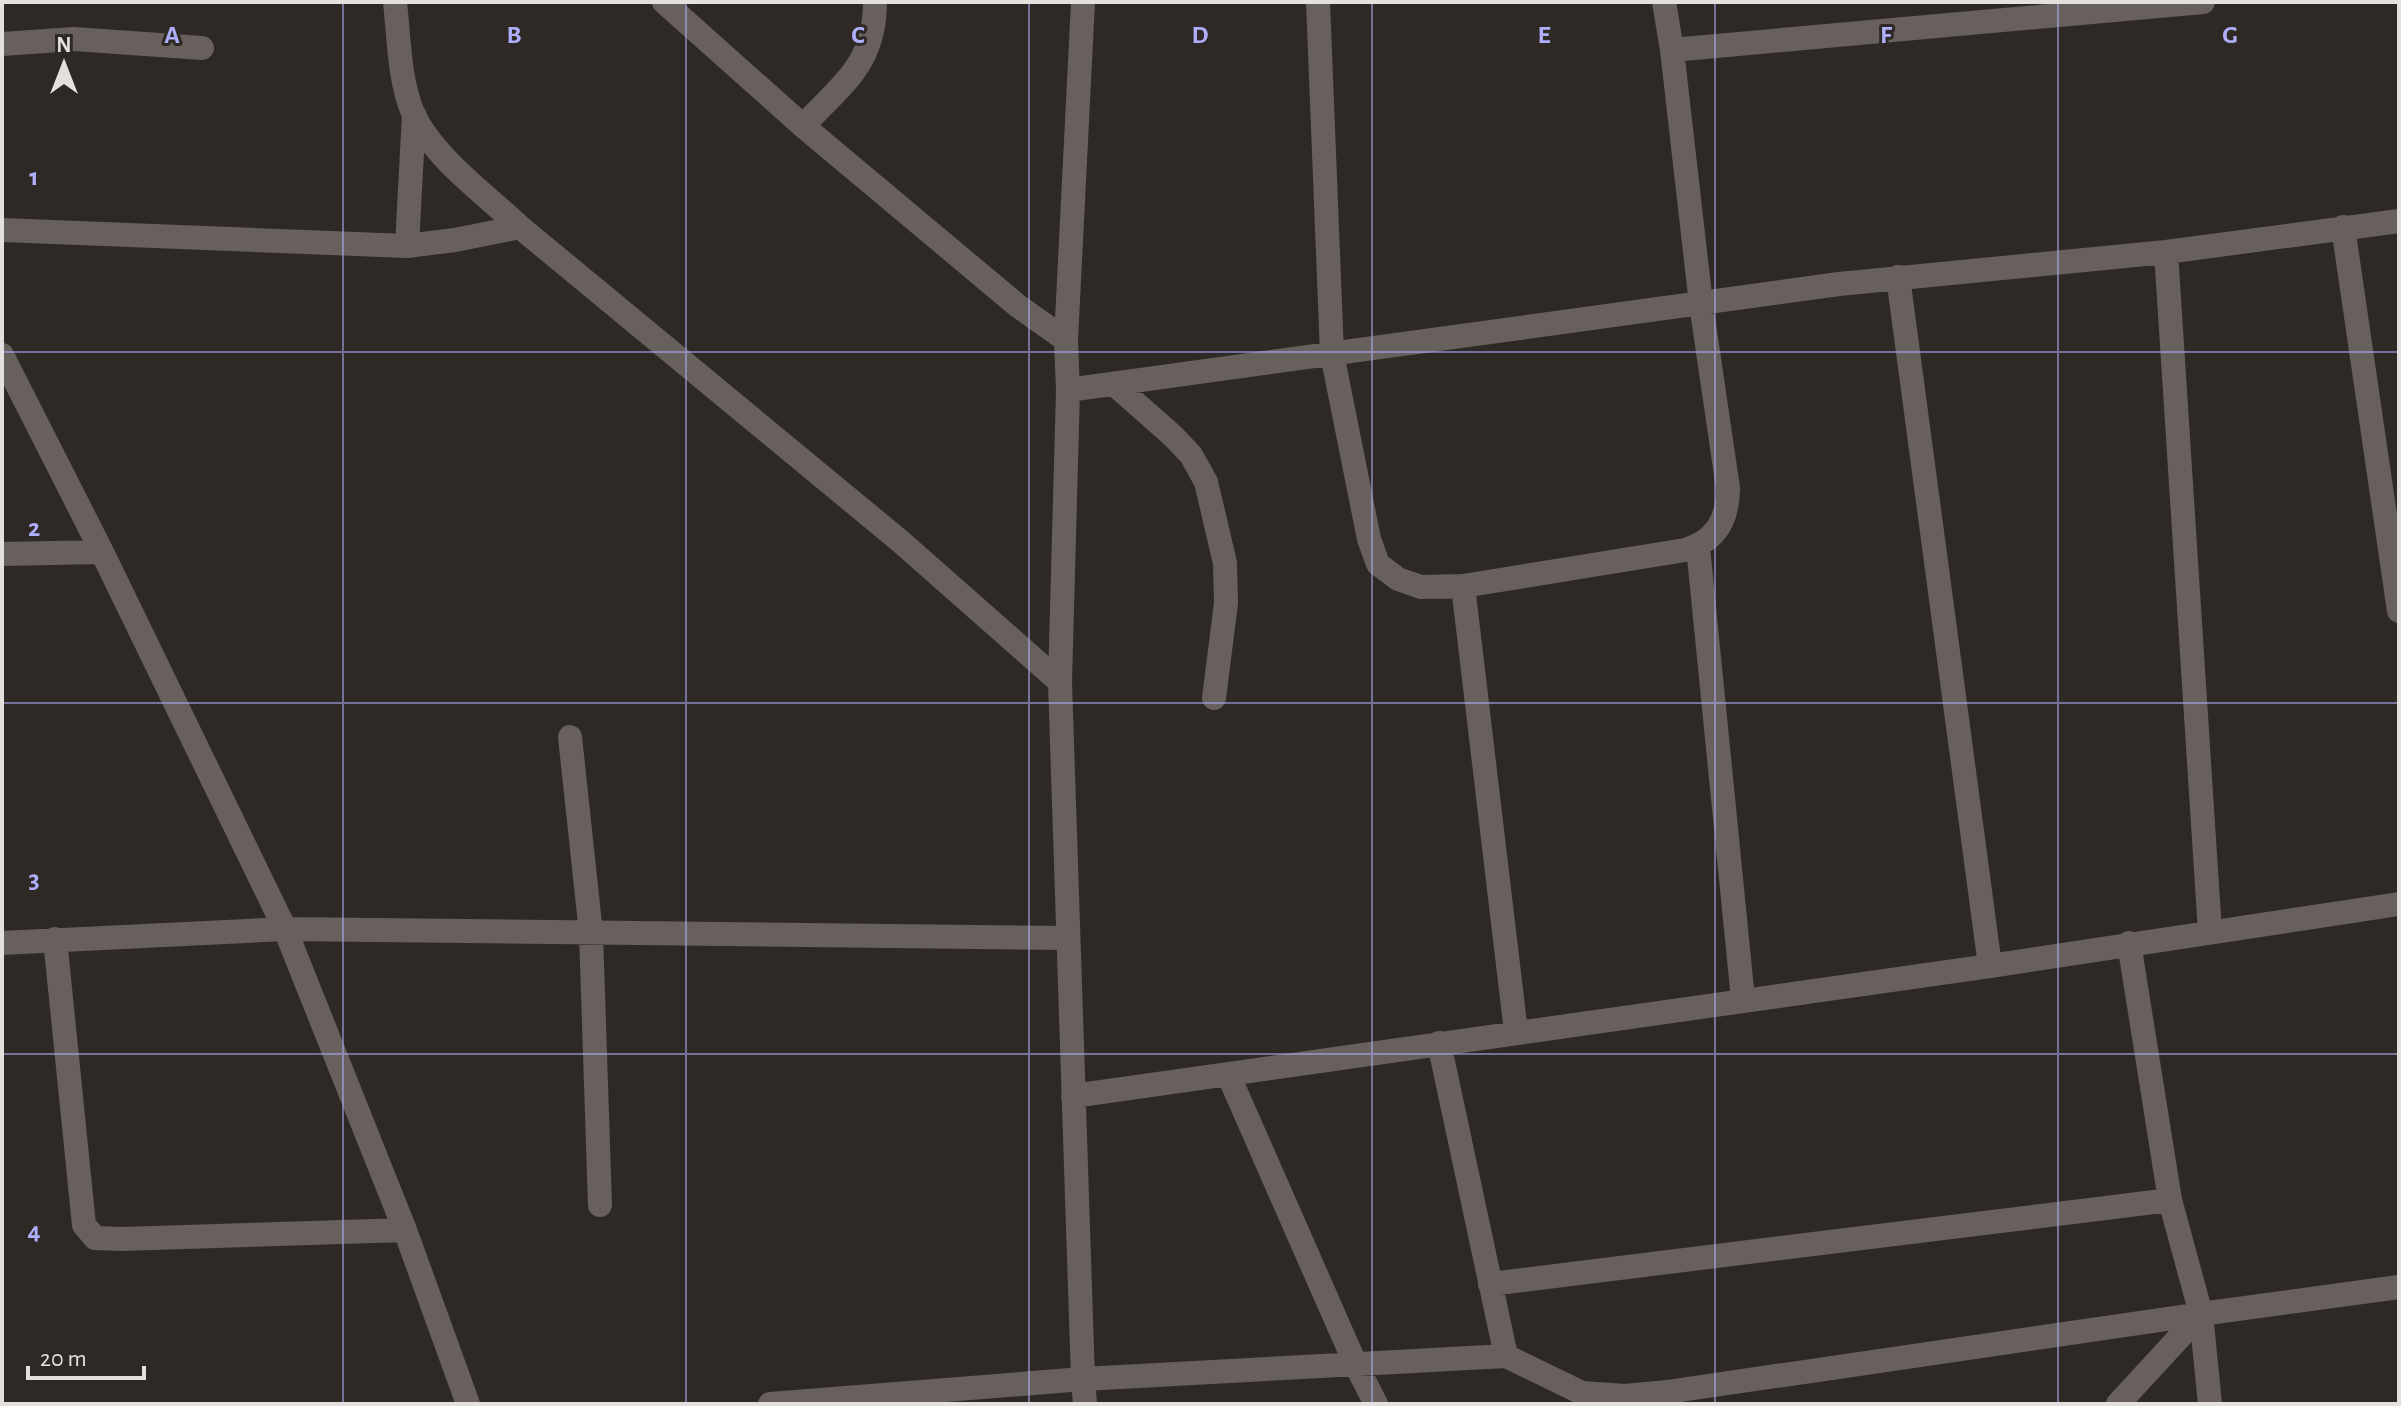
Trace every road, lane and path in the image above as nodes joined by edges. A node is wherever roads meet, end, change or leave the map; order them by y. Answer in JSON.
{"nodes":[{"id":1,"x":395,"y":2,"type":"edge"},
{"id":2,"x":664,"y":2,"type":"edge"},
{"id":3,"x":875,"y":2,"type":"edge"},
{"id":4,"x":1083,"y":2,"type":"edge"},
{"id":5,"x":1318,"y":2,"type":"edge"},
{"id":6,"x":1664,"y":2,"type":"edge"},
{"id":7,"x":2203,"y":2,"type":"edge"},
{"id":8,"x":2,"y":44,"type":"edge"},
{"id":9,"x":202,"y":48,"type":"dead end"},
{"id":10,"x":1672,"y":50,"type":"junction"},
{"id":11,"x":414,"y":114,"type":"junction"},
{"id":12,"x":803,"y":126,"type":"junction"},
{"id":13,"x":2399,"y":221,"type":"edge"},
{"id":14,"x":520,"y":227,"type":"junction"},
{"id":15,"x":2343,"y":227,"type":"junction"},
{"id":16,"x":2,"y":230,"type":"edge"},
{"id":17,"x":407,"y":246,"type":"junction"},
{"id":18,"x":2166,"y":252,"type":"junction"},
{"id":19,"x":1898,"y":277,"type":"junction"},
{"id":20,"x":1701,"y":304,"type":"junction"},
{"id":21,"x":1066,"y":340,"type":"junction"},
{"id":22,"x":1332,"y":354,"type":"junction"},
{"id":23,"x":2,"y":355,"type":"edge"},
{"id":24,"x":1114,"y":384,"type":"junction"},
{"id":25,"x":1068,"y":390,"type":"junction"},
{"id":26,"x":2391,"y":497,"type":"edge"},
{"id":27,"x":1698,"y":547,"type":"junction"},
{"id":28,"x":102,"y":552,"type":"junction"},
{"id":29,"x":2,"y":554,"type":"edge"},
{"id":30,"x":1463,"y":586,"type":"junction"},
{"id":31,"x":2399,"y":611,"type":"edge"},
{"id":32,"x":1060,"y":682,"type":"junction"},
{"id":33,"x":1214,"y":698,"type":"dead end"},
{"id":34,"x":570,"y":737,"type":"dead end"},
{"id":35,"x":2399,"y":904,"type":"edge"},
{"id":36,"x":285,"y":929,"type":"junction"},
{"id":37,"x":2210,"y":932,"type":"junction"},
{"id":38,"x":591,"y":933,"type":"junction"},
{"id":39,"x":1068,"y":938,"type":"junction"},
{"id":40,"x":55,"y":939,"type":"junction"},
{"id":41,"x":2,"y":943,"type":"edge"},
{"id":42,"x":2129,"y":943,"type":"junction"},
{"id":43,"x":1990,"y":966,"type":"junction"},
{"id":44,"x":1743,"y":999,"type":"junction"},
{"id":45,"x":1516,"y":1032,"type":"junction"},
{"id":46,"x":1439,"y":1043,"type":"junction"},
{"id":47,"x":1228,"y":1074,"type":"junction"},
{"id":48,"x":1073,"y":1096,"type":"junction"},
{"id":49,"x":2170,"y":1200,"type":"junction"},
{"id":50,"x":600,"y":1205,"type":"dead end"},
{"id":51,"x":405,"y":1230,"type":"junction"},
{"id":52,"x":1490,"y":1284,"type":"junction"},
{"id":53,"x":2399,"y":1287,"type":"edge"},
{"id":54,"x":2201,"y":1314,"type":"junction"},
{"id":55,"x":1506,"y":1356,"type":"junction"},
{"id":56,"x":1355,"y":1363,"type":"junction"},
{"id":57,"x":1083,"y":1379,"type":"junction"},
{"id":58,"x":1582,"y":1399,"type":"edge"},
{"id":59,"x":468,"y":1404,"type":"edge"},
{"id":60,"x":770,"y":1404,"type":"edge"},
{"id":61,"x":1085,"y":1404,"type":"edge"},
{"id":62,"x":1376,"y":1404,"type":"edge"},
{"id":63,"x":2118,"y":1404,"type":"edge"},
{"id":64,"x":2210,"y":1404,"type":"edge"}],
"edges":[{"from":1,"to":11,"type":"street"},
{"from":2,"to":12,"type":"street"},
{"from":3,"to":12,"type":"street"},
{"from":4,"to":21,"type":"street"},
{"from":5,"to":22,"type":"street"},
{"from":6,"to":10,"type":"street"},
{"from":7,"to":10,"type":"street"},
{"from":8,"to":9,"type":"street"},
{"from":10,"to":20,"type":"street"},
{"from":11,"to":14,"type":"street"},
{"from":11,"to":17,"type":"street"},
{"from":12,"to":21,"type":"street"},
{"from":13,"to":15,"type":"street"},
{"from":14,"to":17,"type":"street"},
{"from":14,"to":32,"type":"street"},
{"from":15,"to":18,"type":"street"},
{"from":15,"to":26,"type":"street"},
{"from":16,"to":17,"type":"street"},
{"from":18,"to":19,"type":"street"},
{"from":18,"to":37,"type":"street"},
{"from":19,"to":20,"type":"street"},
{"from":19,"to":43,"type":"street"},
{"from":20,"to":22,"type":"street"},
{"from":20,"to":27,"type":"street"},
{"from":21,"to":25,"type":"street"},
{"from":22,"to":24,"type":"street"},
{"from":22,"to":30,"type":"street"},
{"from":23,"to":28,"type":"street"},
{"from":24,"to":25,"type":"street"},
{"from":24,"to":33,"type":"street"},
{"from":25,"to":32,"type":"street"},
{"from":26,"to":31,"type":"street"},
{"from":27,"to":30,"type":"street"},
{"from":27,"to":44,"type":"street"},
{"from":28,"to":29,"type":"street"},
{"from":28,"to":36,"type":"street"},
{"from":30,"to":45,"type":"street"},
{"from":32,"to":39,"type":"street"},
{"from":34,"to":38,"type":"street"},
{"from":35,"to":37,"type":"street"},
{"from":36,"to":38,"type":"street"},
{"from":36,"to":40,"type":"street"},
{"from":36,"to":51,"type":"street"},
{"from":37,"to":42,"type":"street"},
{"from":38,"to":39,"type":"street"},
{"from":38,"to":50,"type":"street"},
{"from":39,"to":48,"type":"street"},
{"from":40,"to":41,"type":"street"},
{"from":40,"to":51,"type":"street"},
{"from":42,"to":43,"type":"street"},
{"from":42,"to":49,"type":"street"},
{"from":43,"to":44,"type":"street"},
{"from":44,"to":45,"type":"street"},
{"from":45,"to":46,"type":"street"},
{"from":46,"to":47,"type":"street"},
{"from":46,"to":52,"type":"street"},
{"from":47,"to":48,"type":"street"},
{"from":47,"to":56,"type":"street"},
{"from":48,"to":57,"type":"street"},
{"from":49,"to":52,"type":"street"},
{"from":49,"to":54,"type":"street"},
{"from":51,"to":59,"type":"street"},
{"from":52,"to":55,"type":"street"},
{"from":53,"to":54,"type":"street"},
{"from":54,"to":58,"type":"street"},
{"from":54,"to":63,"type":"street"},
{"from":54,"to":64,"type":"street"},
{"from":55,"to":56,"type":"street"},
{"from":55,"to":58,"type":"street"},
{"from":56,"to":57,"type":"street"},
{"from":56,"to":62,"type":"street"},
{"from":57,"to":60,"type":"street"},
{"from":57,"to":61,"type":"street"}]}
